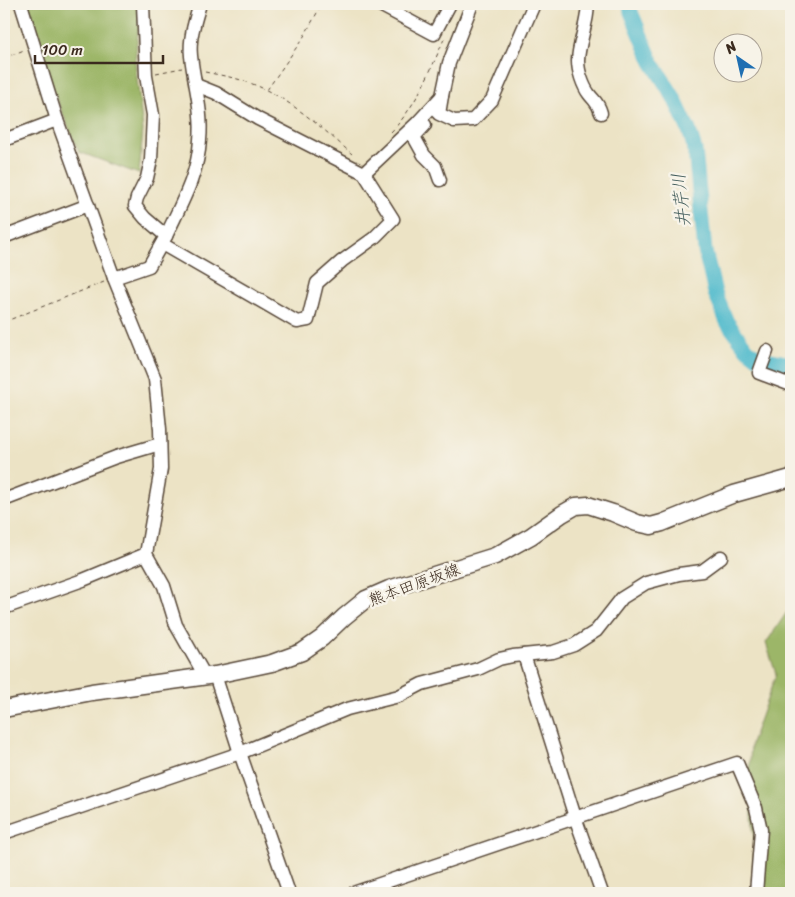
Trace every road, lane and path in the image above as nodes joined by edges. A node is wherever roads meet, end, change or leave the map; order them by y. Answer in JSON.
{"nodes":[{"id":1,"x":21,"y":4,"type":"edge"},
{"id":2,"x":143,"y":4,"type":"edge"},
{"id":3,"x":200,"y":4,"type":"edge"},
{"id":4,"x":322,"y":4,"type":"edge"},
{"id":5,"x":378,"y":4,"type":"edge"},
{"id":6,"x":450,"y":4,"type":"edge"},
{"id":7,"x":472,"y":4,"type":"edge"},
{"id":8,"x":534,"y":4,"type":"edge"},
{"id":9,"x":587,"y":4,"type":"edge"},
{"id":10,"x":445,"y":37,"type":"dead end"},
{"id":11,"x":34,"y":46,"type":"junction"},
{"id":12,"x":4,"y":58,"type":"edge"},
{"id":13,"x":189,"y":69,"type":"dead end"},
{"id":14,"x":198,"y":71,"type":"dead end"},
{"id":15,"x":146,"y":76,"type":"junction"},
{"id":16,"x":196,"y":85,"type":"junction"},
{"id":17,"x":266,"y":90,"type":"junction"},
{"id":18,"x":442,"y":96,"type":"junction"},
{"id":19,"x":601,"y":113,"type":"dead end"},
{"id":20,"x":57,"y":120,"type":"junction"},
{"id":21,"x":390,"y":133,"type":"dead end"},
{"id":22,"x":4,"y":140,"type":"edge"},
{"id":23,"x":354,"y":156,"type":"dead end"},
{"id":24,"x":364,"y":173,"type":"junction"},
{"id":25,"x":440,"y":180,"type":"dead end"},
{"id":26,"x":88,"y":204,"type":"junction"},
{"id":27,"x":4,"y":237,"type":"edge"},
{"id":28,"x":164,"y":240,"type":"junction"},
{"id":29,"x":114,"y":278,"type":"junction"},
{"id":30,"x":4,"y":322,"type":"edge"},
{"id":31,"x":767,"y":351,"type":"dead end"},
{"id":32,"x":791,"y":385,"type":"edge"},
{"id":33,"x":160,"y":444,"type":"junction"},
{"id":34,"x":791,"y":478,"type":"edge"},
{"id":35,"x":4,"y":500,"type":"edge"},
{"id":36,"x":146,"y":554,"type":"junction"},
{"id":37,"x":721,"y":557,"type":"dead end"},
{"id":38,"x":4,"y":608,"type":"edge"},
{"id":39,"x":524,"y":655,"type":"junction"},
{"id":40,"x":210,"y":675,"type":"junction"},
{"id":41,"x":4,"y":709,"type":"edge"},
{"id":42,"x":240,"y":753,"type":"junction"},
{"id":43,"x":575,"y":817,"type":"junction"},
{"id":44,"x":4,"y":832,"type":"edge"},
{"id":45,"x":290,"y":893,"type":"edge"},
{"id":46,"x":354,"y":893,"type":"edge"},
{"id":47,"x":602,"y":893,"type":"edge"},
{"id":48,"x":756,"y":893,"type":"edge"}],
"edges":[{"from":1,"to":11,"type":"street"},
{"from":2,"to":15,"type":"street"},
{"from":3,"to":16,"type":"street"},
{"from":4,"to":17,"type":"path"},
{"from":5,"to":6,"type":"street"},
{"from":7,"to":18,"type":"street"},
{"from":8,"to":18,"type":"street"},
{"from":9,"to":19,"type":"street"},
{"from":10,"to":21,"type":"path"},
{"from":11,"to":12,"type":"path"},
{"from":11,"to":20,"type":"street"},
{"from":13,"to":15,"type":"path"},
{"from":14,"to":17,"type":"path"},
{"from":15,"to":28,"type":"street"},
{"from":16,"to":24,"type":"street"},
{"from":16,"to":28,"type":"street"},
{"from":17,"to":23,"type":"path"},
{"from":18,"to":24,"type":"street"},
{"from":18,"to":25,"type":"street"},
{"from":20,"to":22,"type":"street"},
{"from":20,"to":26,"type":"street"},
{"from":24,"to":28,"type":"street"},
{"from":26,"to":27,"type":"street"},
{"from":26,"to":29,"type":"street"},
{"from":28,"to":29,"type":"street"},
{"from":29,"to":30,"type":"path"},
{"from":29,"to":33,"type":"street"},
{"from":31,"to":32,"type":"street"},
{"from":33,"to":35,"type":"street"},
{"from":33,"to":36,"type":"street"},
{"from":34,"to":40,"type":"main road","name":"熊本田原坂線"},
{"from":36,"to":38,"type":"street"},
{"from":36,"to":40,"type":"street"},
{"from":37,"to":39,"type":"street"},
{"from":39,"to":42,"type":"street"},
{"from":39,"to":43,"type":"street"},
{"from":40,"to":41,"type":"main road","name":"熊本田原坂線"},
{"from":40,"to":42,"type":"street"},
{"from":42,"to":44,"type":"street"},
{"from":42,"to":45,"type":"street"},
{"from":43,"to":46,"type":"street"},
{"from":43,"to":47,"type":"street"},
{"from":43,"to":48,"type":"street"}]}
